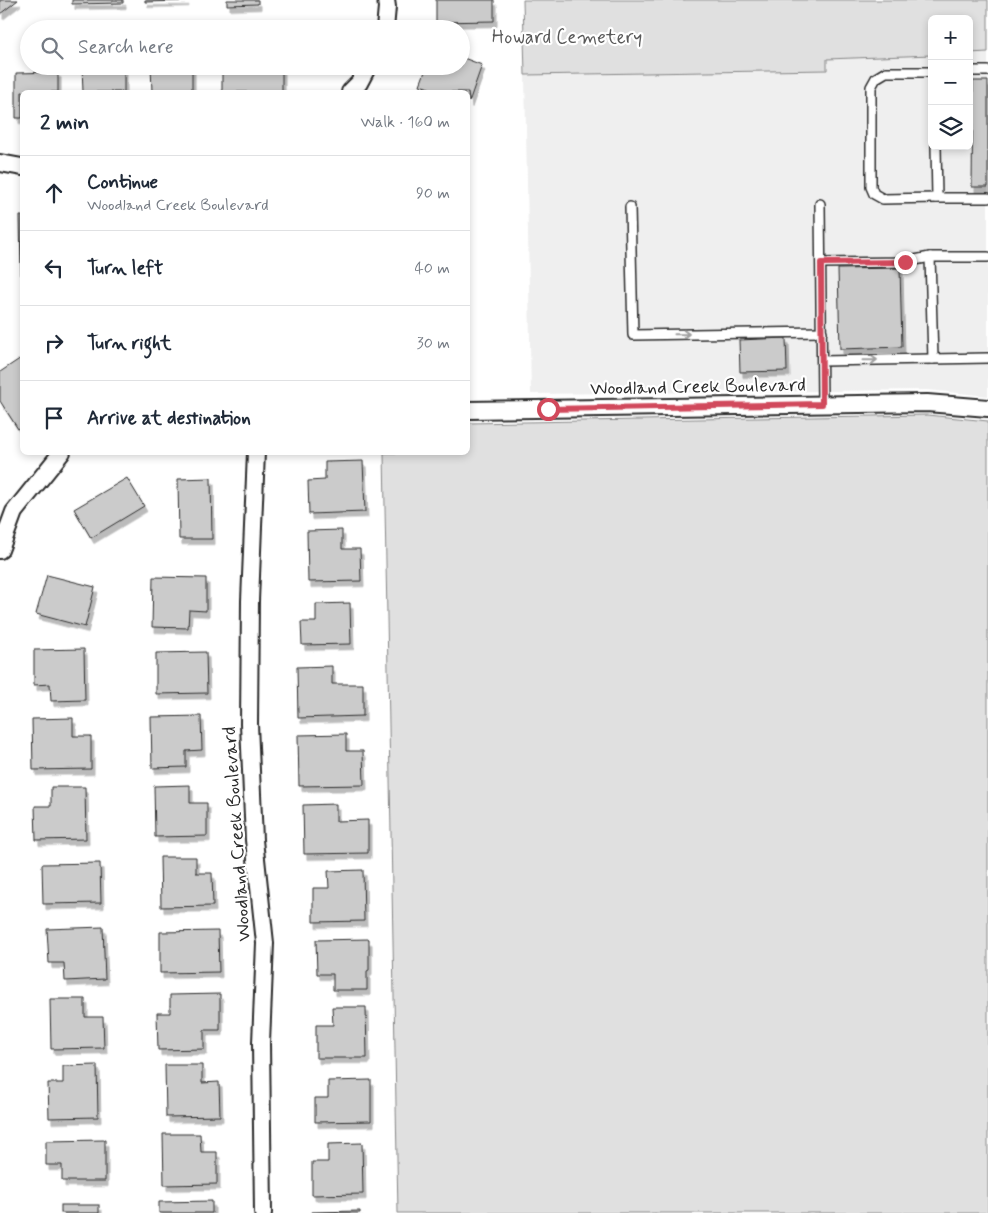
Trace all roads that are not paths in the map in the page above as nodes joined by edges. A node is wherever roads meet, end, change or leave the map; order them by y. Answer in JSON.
{"nodes":[{"id":1,"x":386,"y":0,"type":"edge"},
{"id":2,"x":386,"y":20,"type":"edge"},
{"id":3,"x":973,"y":71,"type":"edge"},
{"id":4,"x":988,"y":71,"type":"edge"},
{"id":5,"x":928,"y":72,"type":"edge"},
{"id":6,"x":363,"y":75,"type":"edge"},
{"id":7,"x":352,"y":90,"type":"edge"},
{"id":8,"x":936,"y":150,"type":"edge"},
{"id":9,"x":0,"y":163,"type":"edge"},
{"id":10,"x":20,"y":166,"type":"edge"},
{"id":11,"x":937,"y":198,"type":"junction"},
{"id":12,"x":988,"y":198,"type":"edge"},
{"id":13,"x":820,"y":204,"type":"dead end"},
{"id":14,"x":630,"y":207,"type":"dead end"},
{"id":15,"x":988,"y":257,"type":"edge"},
{"id":16,"x":930,"y":258,"type":"junction"},
{"id":17,"x":821,"y":263,"type":"junction"},
{"id":18,"x":822,"y":332,"type":"junction"},
{"id":19,"x":988,"y":358,"type":"edge"},
{"id":20,"x":933,"y":359,"type":"junction"},
{"id":21,"x":822,"y":361,"type":"junction"},
{"id":22,"x":822,"y":404,"type":"junction"},
{"id":23,"x":988,"y":408,"type":"edge"},
{"id":24,"x":470,"y":410,"type":"edge"},
{"id":25,"x":60,"y":455,"type":"edge"},
{"id":26,"x":256,"y":455,"type":"edge"},
{"id":27,"x":0,"y":550,"type":"edge"},
{"id":28,"x":263,"y":1213,"type":"edge"}],
"edges":[{"from":1,"to":2,"type":"street"},
{"from":3,"to":4,"type":"lane"},
{"from":5,"to":11,"type":"lane"},
{"from":6,"to":7,"type":"street"},
{"from":8,"to":11,"type":"lane"},
{"from":9,"to":10,"type":"street"},
{"from":11,"to":12,"type":"lane"},
{"from":13,"to":17,"type":"lane"},
{"from":14,"to":18,"type":"lane","one_way":true},
{"from":15,"to":16,"type":"lane"},
{"from":16,"to":17,"type":"lane"},
{"from":16,"to":20,"type":"lane"},
{"from":17,"to":18,"type":"lane"},
{"from":18,"to":21,"type":"lane"},
{"from":19,"to":20,"type":"lane"},
{"from":21,"to":20,"type":"lane","one_way":true},
{"from":21,"to":22,"type":"lane"},
{"from":22,"to":23,"type":"street","name":"Woodland Creek Boulevard"},
{"from":22,"to":24,"type":"street","name":"Woodland Creek Boulevard"},
{"from":25,"to":27,"type":"street"},
{"from":26,"to":28,"type":"street","name":"Woodland Creek Boulevard"}]}
